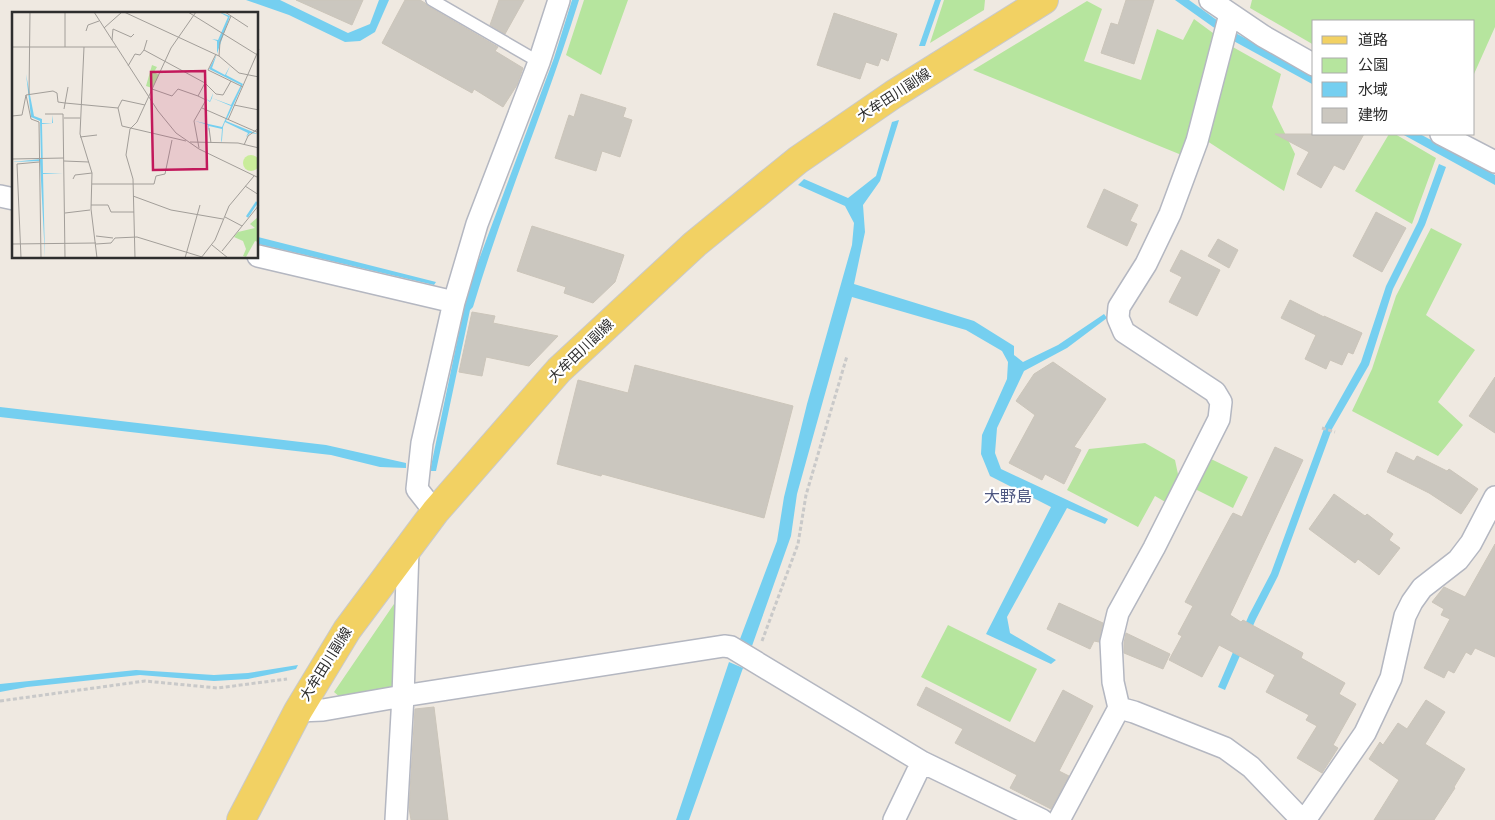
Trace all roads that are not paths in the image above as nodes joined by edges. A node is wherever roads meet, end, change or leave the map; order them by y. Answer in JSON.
{"nodes":[{"id":1,"x":432,"y":0,"type":"edge"},
{"id":2,"x":559,"y":0,"type":"edge"},
{"id":3,"x":1044,"y":0,"type":"edge"},
{"id":4,"x":1210,"y":0,"type":"edge"},
{"id":5,"x":1230,"y":14,"type":"junction"},
{"id":6,"x":540,"y":62,"type":"junction"},
{"id":7,"x":1312,"y":63,"type":"edge"},
{"id":8,"x":1443,"y":135,"type":"edge"},
{"id":9,"x":1495,"y":162,"type":"edge"},
{"id":10,"x":259,"y":256,"type":"edge"},
{"id":11,"x":454,"y":302,"type":"junction"},
{"id":12,"x":1495,"y":497,"type":"edge"},
{"id":13,"x":435,"y":512,"type":"junction"},
{"id":14,"x":408,"y":549,"type":"junction"},
{"id":15,"x":403,"y":696,"type":"junction"},
{"id":16,"x":1119,"y":708,"type":"junction"},
{"id":17,"x":298,"y":710,"type":"junction"},
{"id":18,"x":922,"y":762,"type":"junction"},
{"id":19,"x":241,"y":820,"type":"edge"},
{"id":20,"x":396,"y":820,"type":"edge"},
{"id":21,"x":894,"y":820,"type":"edge"},
{"id":22,"x":1042,"y":820,"type":"edge"},
{"id":23,"x":1059,"y":820,"type":"edge"},
{"id":24,"x":1304,"y":820,"type":"edge"}],
"edges":[{"from":1,"to":6,"type":"lane"},
{"from":2,"to":6,"type":"street"},
{"from":3,"to":13,"type":"main road","name":"大牟田川副線"},
{"from":4,"to":5,"type":"street"},
{"from":5,"to":7,"type":"street"},
{"from":5,"to":16,"type":"street"},
{"from":6,"to":11,"type":"street"},
{"from":8,"to":9,"type":"street"},
{"from":10,"to":11,"type":"street"},
{"from":11,"to":13,"type":"street"},
{"from":12,"to":24,"type":"street"},
{"from":13,"to":14,"type":"main road","name":"大牟田川副線"},
{"from":14,"to":15,"type":"street"},
{"from":14,"to":17,"type":"main road","name":"大牟田川副線"},
{"from":15,"to":17,"type":"street"},
{"from":15,"to":18,"type":"street"},
{"from":15,"to":20,"type":"street"},
{"from":16,"to":23,"type":"street"},
{"from":16,"to":24,"type":"street"},
{"from":17,"to":19,"type":"main road","name":"大牟田川副線"},
{"from":18,"to":21,"type":"street"},
{"from":18,"to":22,"type":"street"}]}
